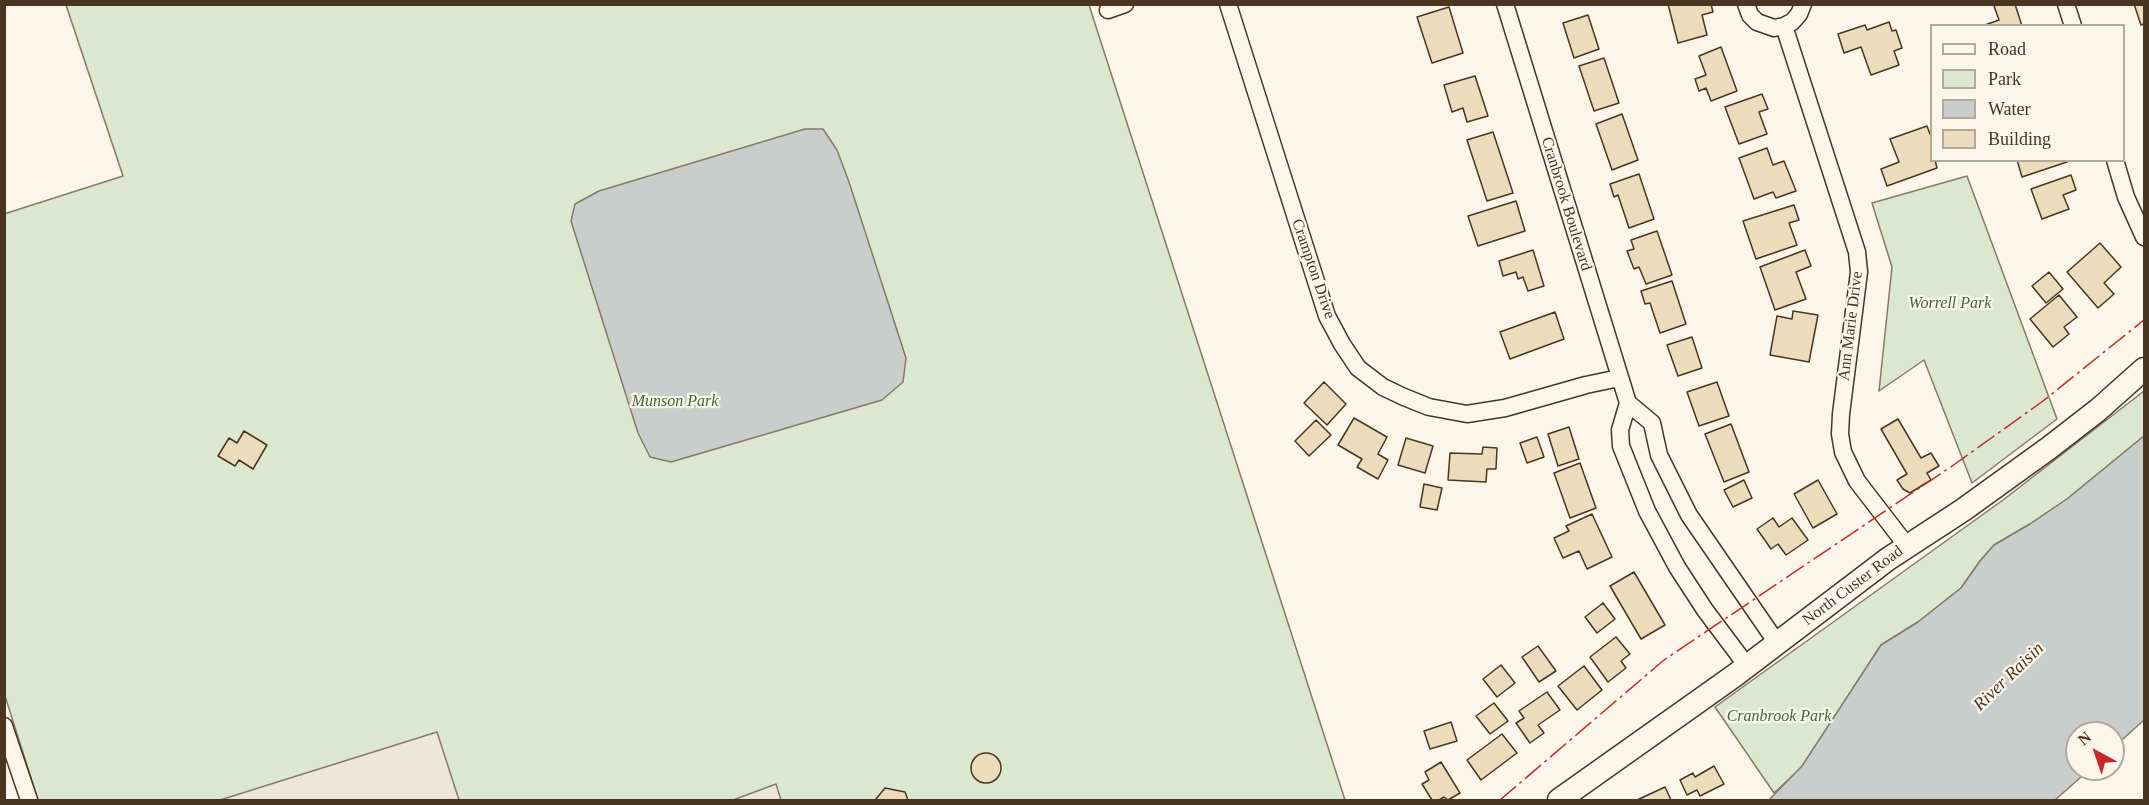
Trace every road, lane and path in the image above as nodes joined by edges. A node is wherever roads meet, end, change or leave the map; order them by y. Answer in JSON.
{"nodes":[{"id":1,"x":1125,"y":4,"type":"edge"},
{"id":2,"x":1228,"y":4,"type":"edge"},
{"id":3,"x":1505,"y":4,"type":"edge"},
{"id":4,"x":1746,"y":4,"type":"edge"},
{"id":5,"x":1803,"y":4,"type":"edge"},
{"id":6,"x":2067,"y":4,"type":"edge"},
{"id":7,"x":1108,"y":10,"type":"dead end"},
{"id":8,"x":2072,"y":24,"type":"edge"},
{"id":9,"x":1784,"y":26,"type":"junction"},
{"id":10,"x":2116,"y":162,"type":"edge"},
{"id":11,"x":2145,"y":237,"type":"edge"},
{"id":12,"x":2145,"y":369,"type":"edge"},
{"id":13,"x":1620,"y":378,"type":"junction"},
{"id":14,"x":1628,"y":403,"type":"junction"},
{"id":15,"x":1907,"y":546,"type":"junction"},
{"id":16,"x":1777,"y":643,"type":"junction"},
{"id":17,"x":1747,"y":666,"type":"junction"},
{"id":18,"x":4,"y":726,"type":"edge"},
{"id":19,"x":28,"y":801,"type":"edge"},
{"id":20,"x":1559,"y":801,"type":"edge"}],
"edges":[{"from":1,"to":7,"type":"street"},
{"from":2,"to":13,"type":"street","name":"Crampton Drive"},
{"from":3,"to":13,"type":"street","name":"Cranbrook Boulevard"},
{"from":4,"to":9,"type":"street"},
{"from":5,"to":9,"type":"street"},
{"from":6,"to":8,"type":"street"},
{"from":9,"to":15,"type":"street","name":"Ann Marie Drive"},
{"from":10,"to":11,"type":"street"},
{"from":12,"to":15,"type":"street","name":"North Custer Road"},
{"from":13,"to":14,"type":"street","name":"Cranbrook Boulevard"},
{"from":14,"to":16,"type":"street"},
{"from":14,"to":17,"type":"street"},
{"from":15,"to":16,"type":"street","name":"North Custer Road"},
{"from":16,"to":17,"type":"street","name":"North Custer Road"},
{"from":17,"to":20,"type":"street","name":"North Custer Road"},
{"from":18,"to":19,"type":"street"}]}
